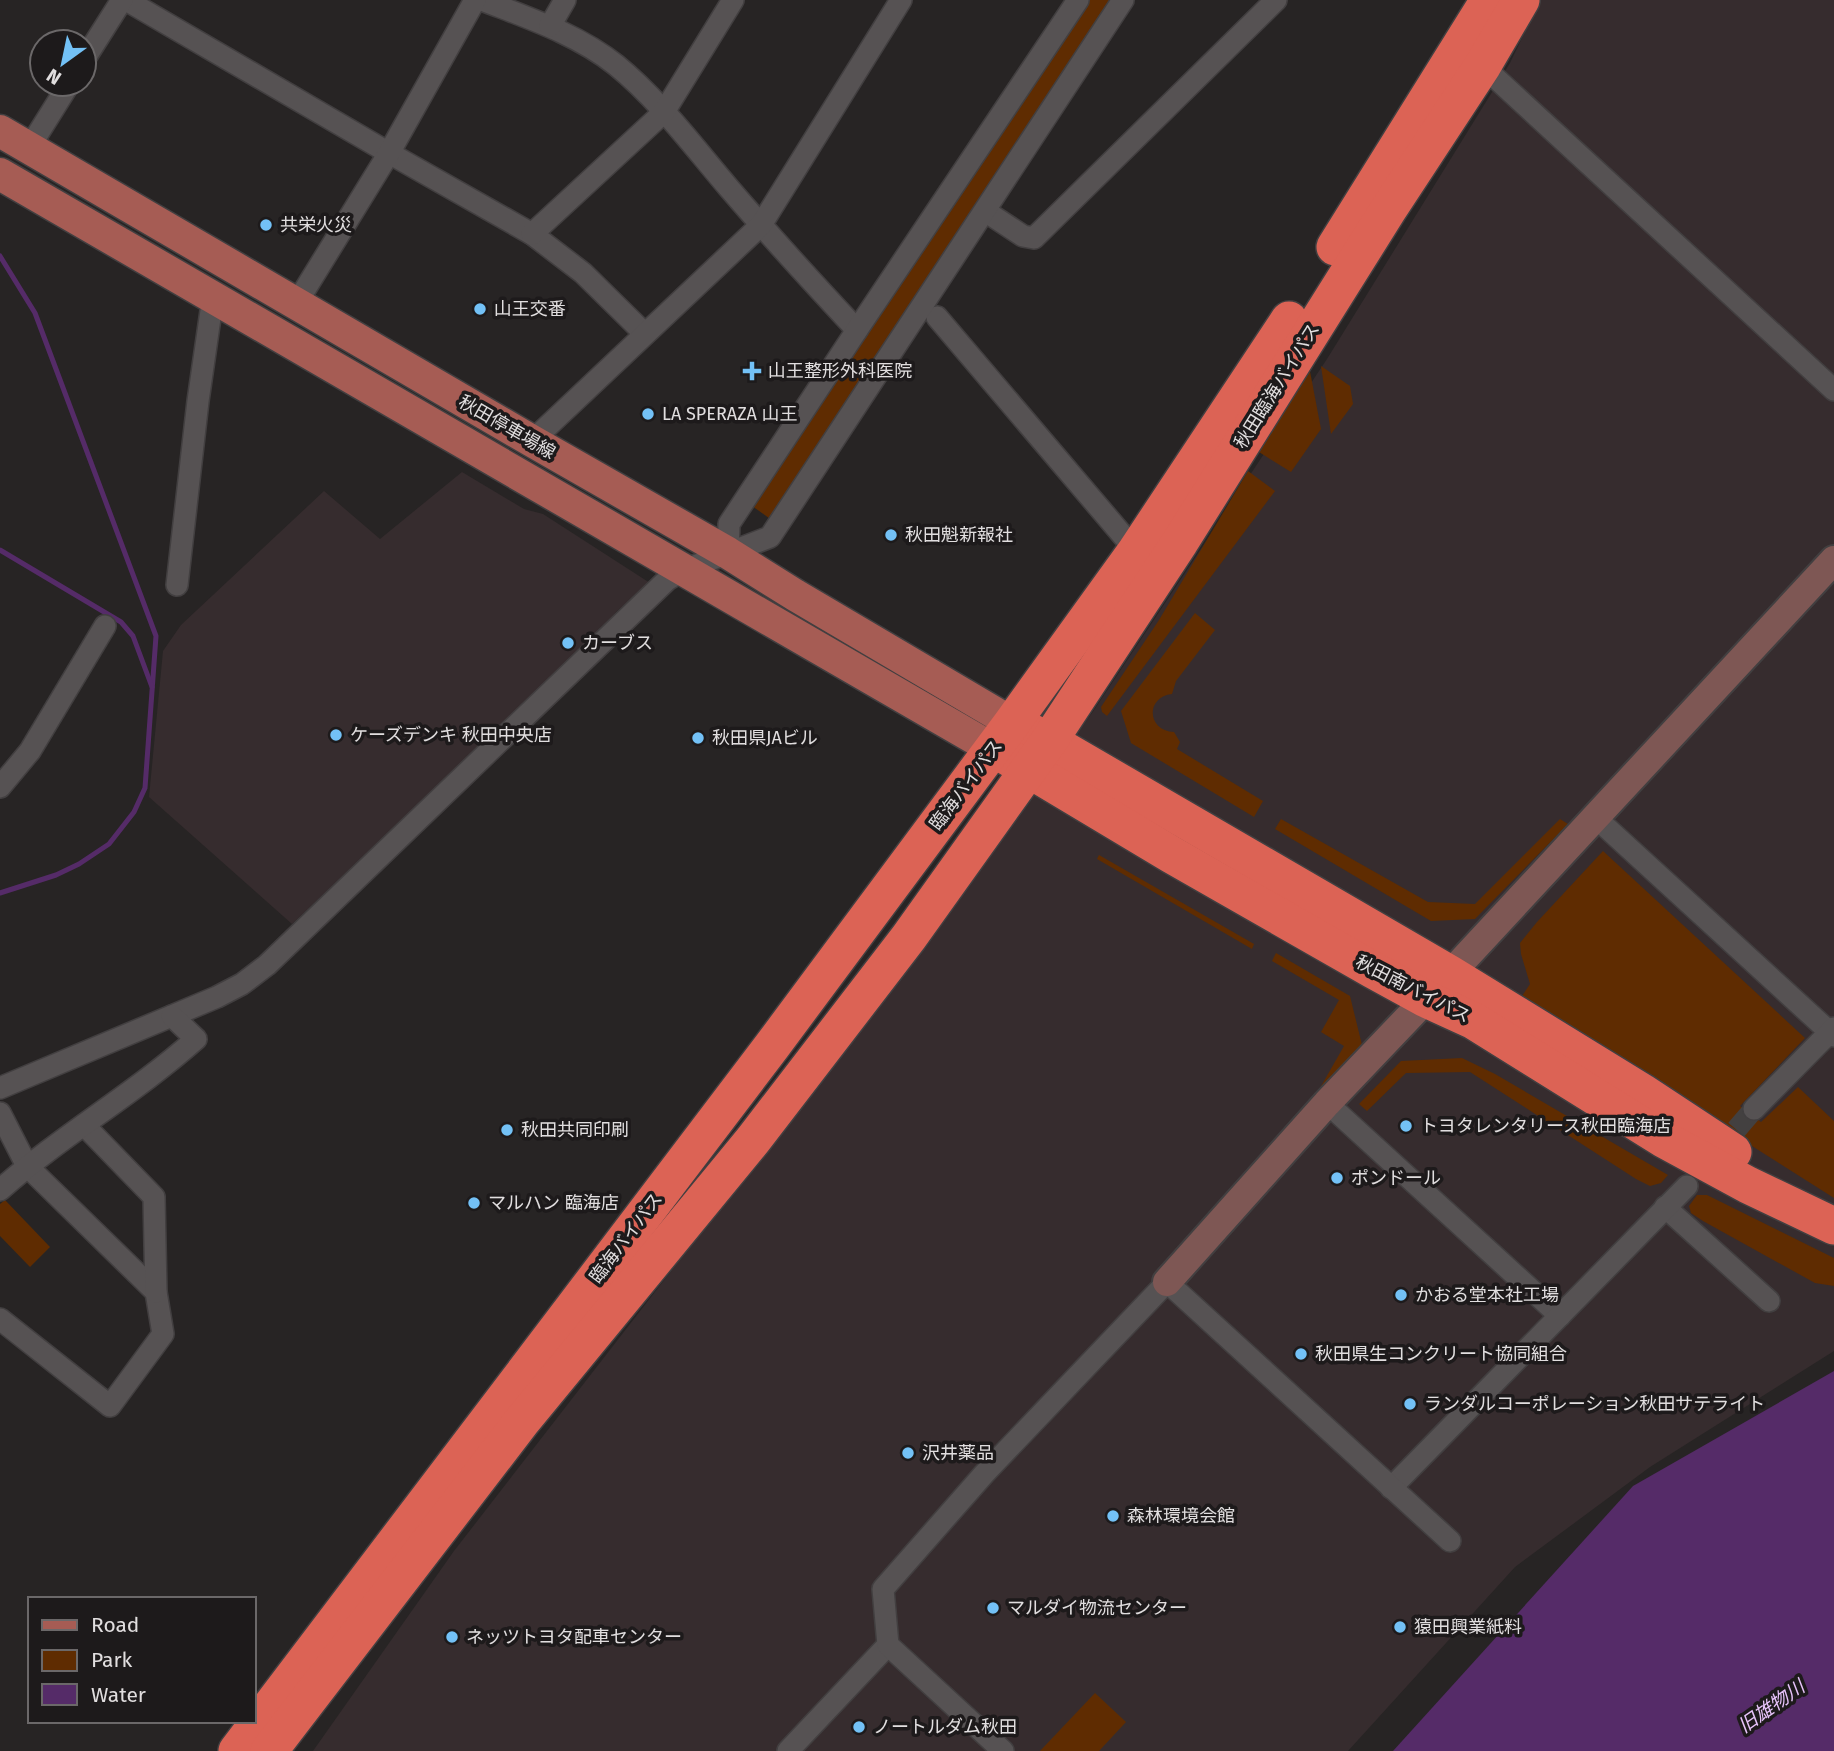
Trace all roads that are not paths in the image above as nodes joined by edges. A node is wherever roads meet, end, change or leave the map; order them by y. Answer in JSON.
{"nodes":[{"id":1,"x":124,"y":0,"type":"edge"},
{"id":2,"x":475,"y":0,"type":"edge"},
{"id":3,"x":482,"y":0,"type":"edge"},
{"id":4,"x":565,"y":0,"type":"edge"},
{"id":5,"x":733,"y":0,"type":"edge"},
{"id":6,"x":901,"y":0,"type":"edge"},
{"id":7,"x":1078,"y":0,"type":"edge"},
{"id":8,"x":1123,"y":0,"type":"edge"},
{"id":9,"x":1276,"y":0,"type":"edge"},
{"id":10,"x":1489,"y":0,"type":"edge"},
{"id":11,"x":1521,"y":0,"type":"edge"},
{"id":12,"x":550,"y":26,"type":"junction"},
{"id":13,"x":98,"y":40,"type":"edge"},
{"id":14,"x":1471,"y":56,"type":"junction"},
{"id":15,"x":60,"y":98,"type":"edge"},
{"id":16,"x":664,"y":112,"type":"junction"},
{"id":17,"x":0,"y":131,"type":"edge"},
{"id":18,"x":29,"y":148,"type":"junction"},
{"id":19,"x":389,"y":153,"type":"junction"},
{"id":20,"x":0,"y":174,"type":"edge"},
{"id":21,"x":985,"y":211,"type":"junction"},
{"id":22,"x":761,"y":225,"type":"junction"},
{"id":23,"x":532,"y":234,"type":"junction"},
{"id":24,"x":213,"y":297,"type":"junction"},
{"id":25,"x":296,"y":304,"type":"junction"},
{"id":26,"x":937,"y":317,"type":"dead end"},
{"id":27,"x":856,"y":330,"type":"junction"},
{"id":28,"x":644,"y":334,"type":"junction"},
{"id":29,"x":1834,"y":390,"type":"edge"},
{"id":30,"x":532,"y":441,"type":"junction"},
{"id":31,"x":1136,"y":551,"type":"junction"},
{"id":32,"x":728,"y":553,"type":"junction"},
{"id":33,"x":1834,"y":560,"type":"edge"},
{"id":34,"x":684,"y":570,"type":"junction"},
{"id":35,"x":177,"y":585,"type":"dead end"},
{"id":36,"x":105,"y":626,"type":"dead end"},
{"id":37,"x":1002,"y":736,"type":"junction"},
{"id":38,"x":1039,"y":755,"type":"junction"},
{"id":39,"x":0,"y":787,"type":"edge"},
{"id":40,"x":1595,"y":817,"type":"junction"},
{"id":41,"x":1438,"y":986,"type":"junction"},
{"id":42,"x":172,"y":1016,"type":"junction"},
{"id":43,"x":1833,"y":1032,"type":"edge"},
{"id":44,"x":0,"y":1088,"type":"edge"},
{"id":45,"x":1327,"y":1103,"type":"junction"},
{"id":46,"x":1754,"y":1109,"type":"tunnel mouth"},
{"id":47,"x":0,"y":1113,"type":"edge"},
{"id":48,"x":84,"y":1125,"type":"junction"},
{"id":49,"x":27,"y":1166,"type":"junction"},
{"id":50,"x":1687,"y":1186,"type":"dead end"},
{"id":51,"x":0,"y":1190,"type":"edge"},
{"id":52,"x":1665,"y":1207,"type":"junction"},
{"id":53,"x":1834,"y":1217,"type":"edge"},
{"id":54,"x":1834,"y":1226,"type":"edge"},
{"id":55,"x":1167,"y":1282,"type":"junction"},
{"id":56,"x":156,"y":1292,"type":"junction"},
{"id":57,"x":1769,"y":1301,"type":"dead end"},
{"id":58,"x":1560,"y":1316,"type":"junction"},
{"id":59,"x":0,"y":1319,"type":"edge"},
{"id":60,"x":1391,"y":1488,"type":"junction"},
{"id":61,"x":1450,"y":1541,"type":"dead end"},
{"id":62,"x":888,"y":1645,"type":"junction"},
{"id":63,"x":237,"y":1751,"type":"edge"},
{"id":64,"x":269,"y":1751,"type":"edge"},
{"id":65,"x":789,"y":1751,"type":"edge"},
{"id":66,"x":1003,"y":1751,"type":"edge"}],
"edges":[{"from":1,"to":13,"type":"street"},
{"from":1,"to":19,"type":"street"},
{"from":2,"to":19,"type":"street"},
{"from":3,"to":12,"type":"street"},
{"from":4,"to":12,"type":"street"},
{"from":5,"to":16,"type":"street"},
{"from":6,"to":22,"type":"street"},
{"from":7,"to":27,"type":"street"},
{"from":8,"to":21,"type":"street"},
{"from":9,"to":21,"type":"street"},
{"from":10,"to":14,"type":"highway","name":"秋田臨海バイパス"},
{"from":11,"to":14,"type":"highway","name":"秋田臨海バイパス"},
{"from":12,"to":16,"type":"street"},
{"from":14,"to":29,"type":"street"},
{"from":14,"to":31,"type":"highway","name":"秋田臨海バイパス"},
{"from":14,"to":38,"type":"highway","name":"秋田臨海バイパス"},
{"from":15,"to":18,"type":"street"},
{"from":16,"to":22,"type":"street"},
{"from":16,"to":23,"type":"street"},
{"from":17,"to":18,"type":"main road","name":"秋田停車場線"},
{"from":18,"to":25,"type":"main road","name":"秋田停車場線"},
{"from":19,"to":23,"type":"street"},
{"from":19,"to":25,"type":"street"},
{"from":20,"to":24,"type":"main road","name":"秋田停車場線"},
{"from":21,"to":32,"type":"street"},
{"from":22,"to":27,"type":"street"},
{"from":22,"to":28,"type":"street"},
{"from":23,"to":28,"type":"street"},
{"from":24,"to":34,"type":"main road","name":"秋田停車場線"},
{"from":24,"to":35,"type":"street"},
{"from":25,"to":30,"type":"main road","name":"秋田停車場線"},
{"from":26,"to":31,"type":"street"},
{"from":27,"to":32,"type":"street"},
{"from":28,"to":30,"type":"street"},
{"from":30,"to":32,"type":"main road","name":"秋田停車場線"},
{"from":31,"to":37,"type":"highway","name":"秋田臨海バイパス"},
{"from":32,"to":34,"type":"street"},
{"from":32,"to":37,"type":"main road","name":"秋田停車場線"},
{"from":33,"to":40,"type":"street"},
{"from":34,"to":37,"type":"main road","name":"秋田停車場線"},
{"from":34,"to":42,"type":"street"},
{"from":36,"to":39,"type":"street"},
{"from":37,"to":38,"type":"highway","name":"秋田南バイパス"},
{"from":37,"to":63,"type":"highway","name":"臨海バイパス"},
{"from":38,"to":41,"type":"highway","name":"秋田南バイパス"},
{"from":38,"to":64,"type":"highway","name":"臨海バイパス"},
{"from":40,"to":41,"type":"street"},
{"from":40,"to":43,"type":"street"},
{"from":41,"to":45,"type":"street"},
{"from":41,"to":53,"type":"highway","name":"秋田南バイパス"},
{"from":41,"to":54,"type":"highway","name":"秋田南バイパス"},
{"from":42,"to":44,"type":"street"},
{"from":42,"to":48,"type":"street"},
{"from":43,"to":46,"type":"street"},
{"from":45,"to":55,"type":"street"},
{"from":45,"to":58,"type":"street"},
{"from":47,"to":49,"type":"street"},
{"from":48,"to":49,"type":"street"},
{"from":48,"to":56,"type":"street"},
{"from":49,"to":51,"type":"street"},
{"from":49,"to":56,"type":"street"},
{"from":50,"to":52,"type":"street"},
{"from":52,"to":57,"type":"street"},
{"from":52,"to":58,"type":"street"},
{"from":55,"to":60,"type":"street"},
{"from":55,"to":62,"type":"street"},
{"from":56,"to":59,"type":"street"},
{"from":58,"to":60,"type":"street"},
{"from":60,"to":61,"type":"street"},
{"from":62,"to":65,"type":"street"},
{"from":62,"to":66,"type":"street"}]}
